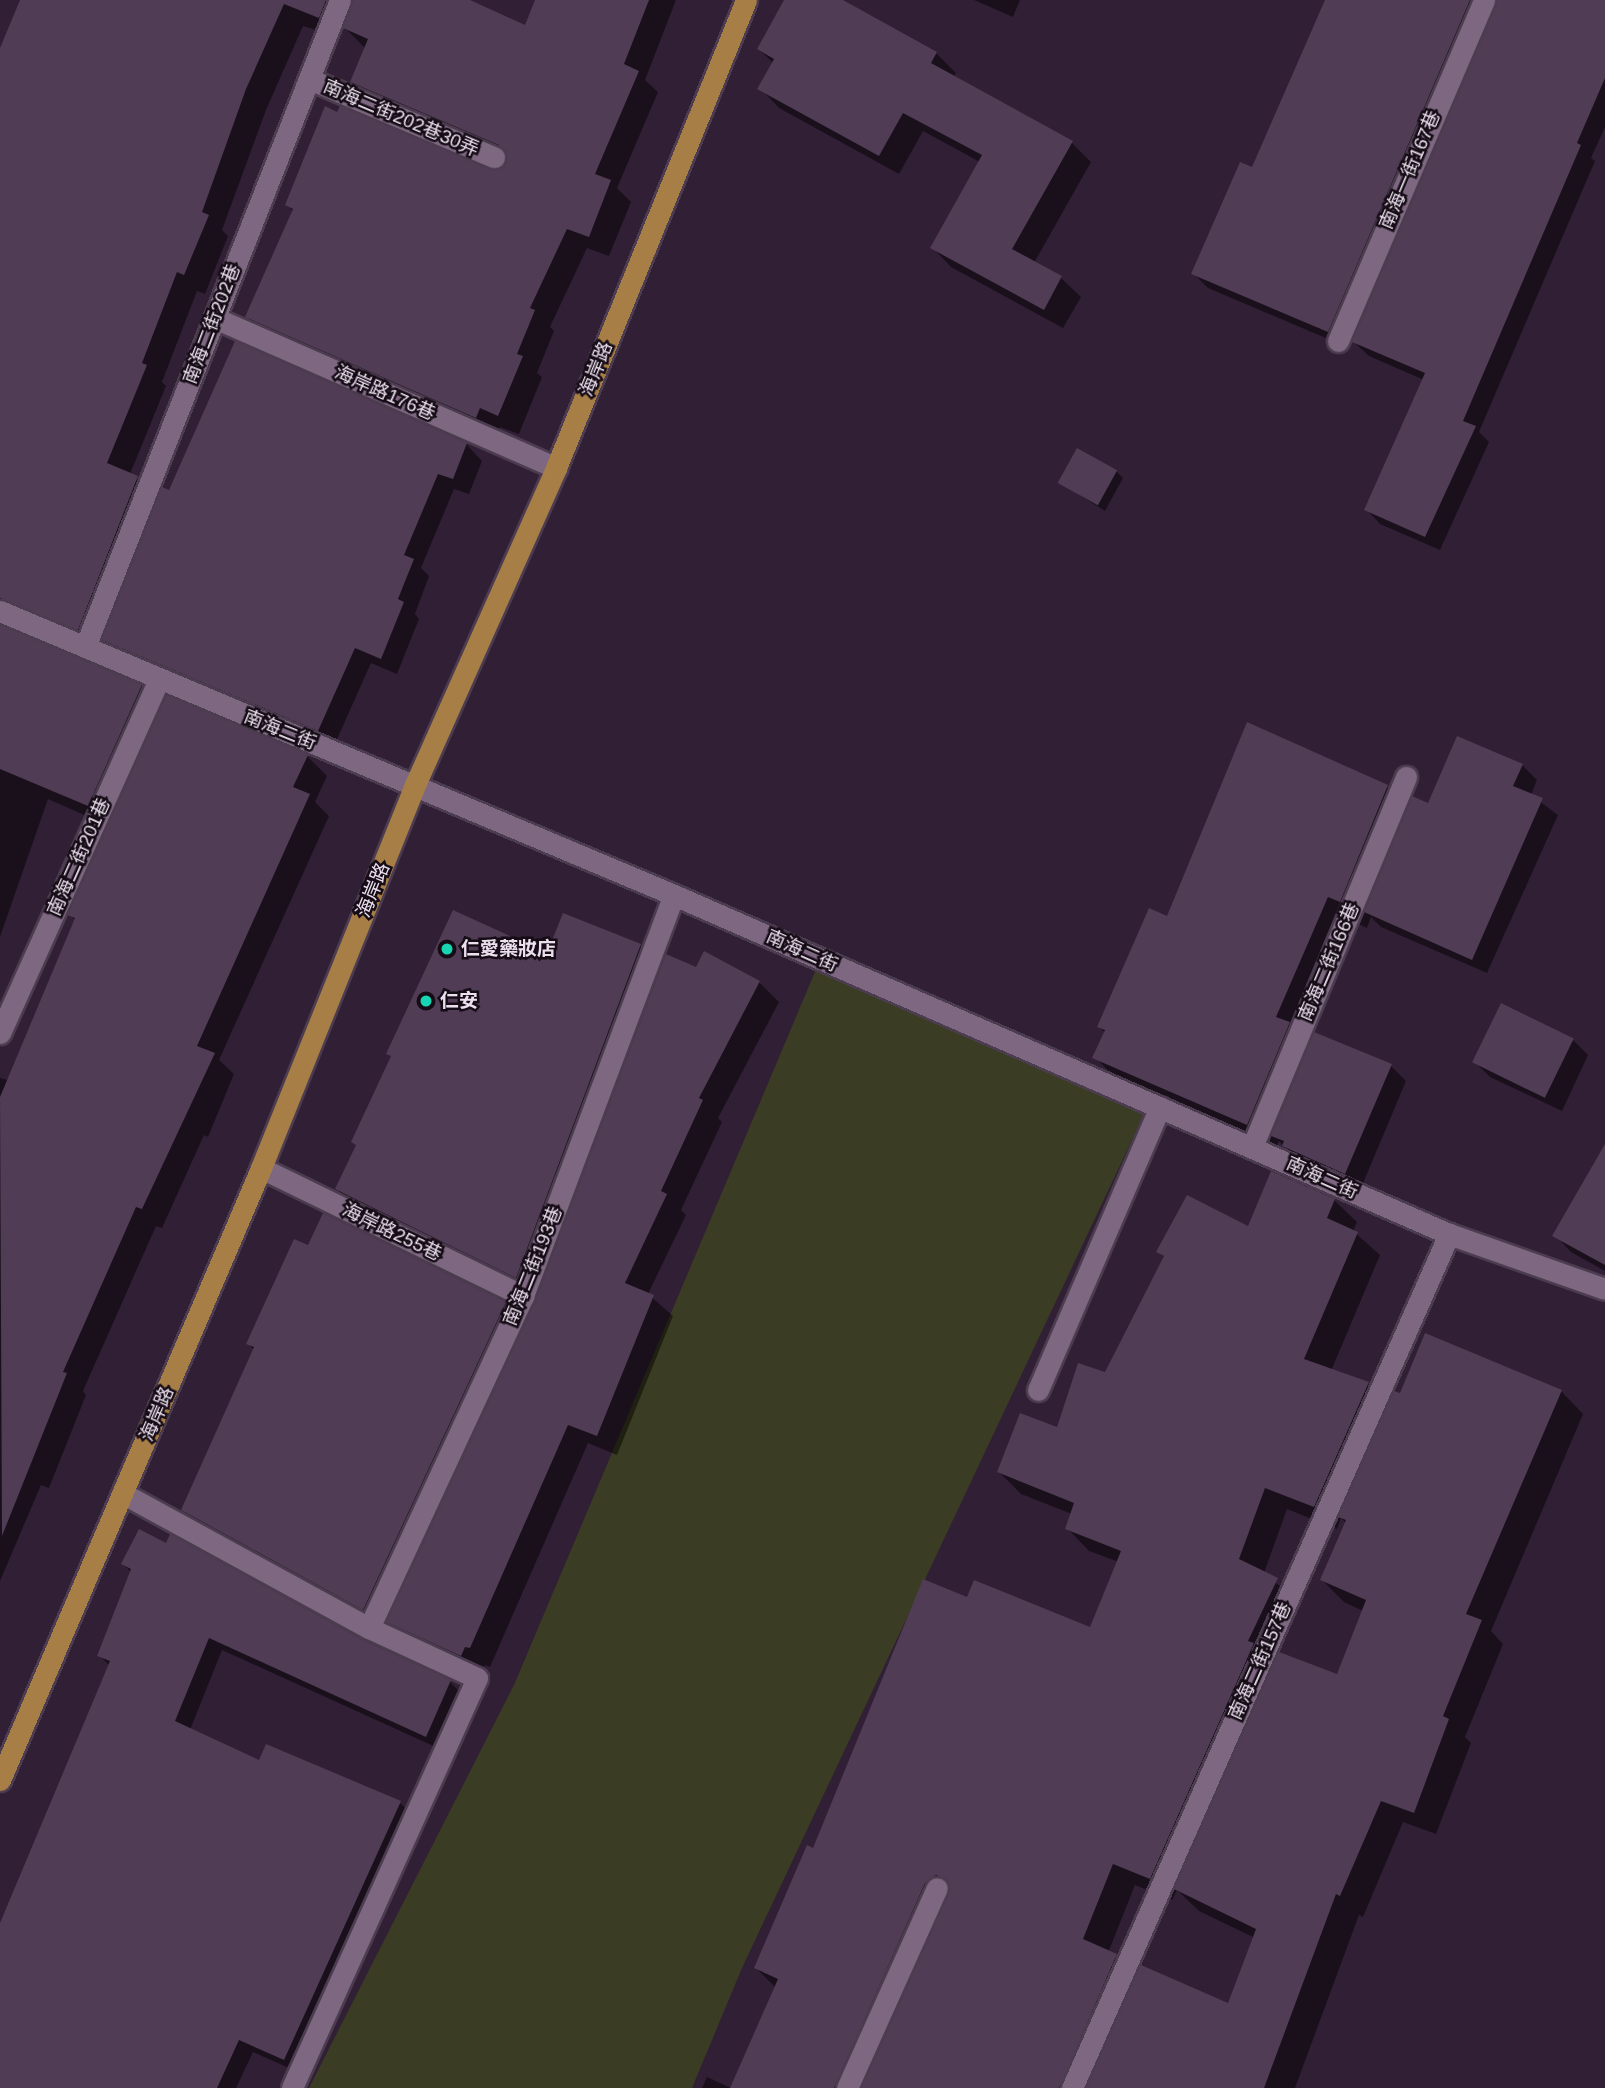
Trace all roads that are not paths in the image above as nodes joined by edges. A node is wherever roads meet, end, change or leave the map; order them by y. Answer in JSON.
{"nodes":[{"id":1,"x":340,"y":0,"type":"edge"},
{"id":2,"x":746,"y":0,"type":"edge"},
{"id":3,"x":1484,"y":0,"type":"edge"},
{"id":4,"x":309,"y":79,"type":"junction"},
{"id":5,"x":494,"y":157,"type":"dead end"},
{"id":6,"x":215,"y":318,"type":"junction"},
{"id":7,"x":1338,"y":341,"type":"dead end"},
{"id":8,"x":556,"y":468,"type":"junction"},
{"id":9,"x":0,"y":611,"type":"edge"},
{"id":10,"x":85,"y":647,"type":"junction"},
{"id":11,"x":158,"y":681,"type":"junction"},
{"id":12,"x":1406,"y":777,"type":"dead end"},
{"id":13,"x":415,"y":785,"type":"junction"},
{"id":14,"x":674,"y":895,"type":"junction"},
{"id":15,"x":0,"y":1033,"type":"edge"},
{"id":16,"x":1160,"y":1107,"type":"junction"},
{"id":17,"x":1252,"y":1147,"type":"junction"},
{"id":18,"x":261,"y":1168,"type":"junction"},
{"id":19,"x":1449,"y":1234,"type":"junction"},
{"id":20,"x":1605,"y":1289,"type":"edge"},
{"id":21,"x":523,"y":1296,"type":"junction"},
{"id":22,"x":1038,"y":1390,"type":"dead end"},
{"id":23,"x":124,"y":1494,"type":"junction"},
{"id":24,"x":369,"y":1628,"type":"junction"},
{"id":25,"x":0,"y":1780,"type":"edge"},
{"id":26,"x":937,"y":1888,"type":"dead end"},
{"id":27,"x":292,"y":2088,"type":"edge"},
{"id":28,"x":847,"y":2088,"type":"edge"},
{"id":29,"x":1072,"y":2088,"type":"edge"}],
"edges":[{"from":1,"to":4,"type":"street","name":"南海二街202巷"},
{"from":2,"to":8,"type":"main road","name":"海岸路"},
{"from":3,"to":7,"type":"street","name":"南海一街167巷"},
{"from":4,"to":5,"type":"street","name":"南海二街202巷30弄"},
{"from":4,"to":6,"type":"street","name":"南海二街202巷"},
{"from":6,"to":8,"type":"street","name":"海岸路176巷"},
{"from":6,"to":10,"type":"street","name":"南海二街202巷"},
{"from":8,"to":13,"type":"main road","name":"海岸路"},
{"from":9,"to":10,"type":"street","name":"南海二街"},
{"from":10,"to":11,"type":"street","name":"南海二街"},
{"from":11,"to":13,"type":"street","name":"南海二街"},
{"from":11,"to":15,"type":"street","name":"南海二街201巷"},
{"from":12,"to":17,"type":"street","name":"南海二街166巷"},
{"from":13,"to":14,"type":"street","name":"南海二街"},
{"from":13,"to":18,"type":"main road","name":"海岸路"},
{"from":14,"to":16,"type":"street","name":"南海二街"},
{"from":14,"to":21,"type":"street","name":"南海二街193巷"},
{"from":16,"to":17,"type":"street","name":"南海二街"},
{"from":16,"to":22,"type":"street"},
{"from":17,"to":19,"type":"street","name":"南海二街"},
{"from":18,"to":21,"type":"street","name":"海岸路255巷"},
{"from":18,"to":23,"type":"main road","name":"海岸路"},
{"from":19,"to":20,"type":"street","name":"南海二街"},
{"from":19,"to":29,"type":"street","name":"南海二街157巷"},
{"from":21,"to":24,"type":"street","name":"南海二街193巷"},
{"from":23,"to":24,"type":"street"},
{"from":23,"to":25,"type":"main road","name":"海岸路"},
{"from":24,"to":27,"type":"street"},
{"from":26,"to":28,"type":"street"}]}
